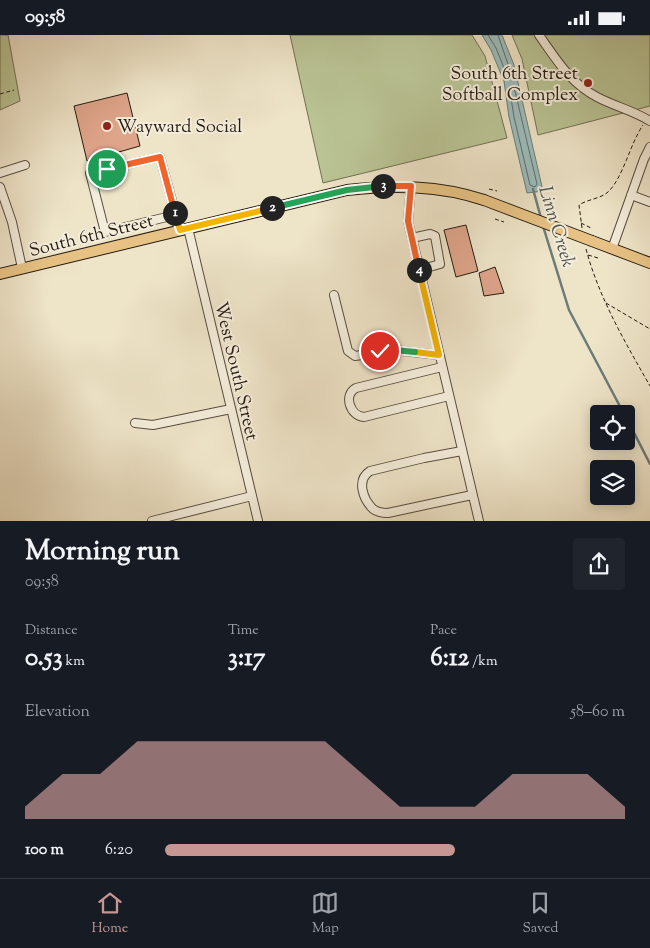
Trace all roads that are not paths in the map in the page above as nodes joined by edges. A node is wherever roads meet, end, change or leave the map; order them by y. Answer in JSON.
{"nodes":[{"id":1,"x":539,"y":35,"type":"edge"},
{"id":2,"x":649,"y":120,"type":"edge"},
{"id":3,"x":650,"y":147,"type":"edge"},
{"id":4,"x":648,"y":156,"type":"edge"},
{"id":5,"x":25,"y":165,"type":"dead end"},
{"id":6,"x":0,"y":173,"type":"edge"},
{"id":7,"x":411,"y":186,"type":"junction"},
{"id":8,"x":0,"y":187,"type":"edge"},
{"id":9,"x":631,"y":195,"type":"junction"},
{"id":10,"x":650,"y":202,"type":"edge"},
{"id":11,"x":175,"y":215,"type":"junction"},
{"id":12,"x":184,"y":229,"type":"junction"},
{"id":13,"x":412,"y":238,"type":"junction"},
{"id":14,"x":612,"y":249,"type":"junction"},
{"id":15,"x":650,"y":263,"type":"edge"},
{"id":16,"x":22,"y":268,"type":"junction"},
{"id":17,"x":420,"y":270,"type":"junction"},
{"id":18,"x":0,"y":274,"type":"edge"},
{"id":19,"x":334,"y":295,"type":"dead end"},
{"id":20,"x":439,"y":355,"type":"junction"},
{"id":21,"x":442,"y":367,"type":"junction"},
{"id":22,"x":449,"y":396,"type":"junction"},
{"id":23,"x":231,"y":409,"type":"junction"},
{"id":24,"x":135,"y":423,"type":"dead end"},
{"id":25,"x":462,"y":451,"type":"junction"},
{"id":26,"x":472,"y":495,"type":"junction"},
{"id":27,"x":252,"y":496,"type":"junction"},
{"id":28,"x":152,"y":521,"type":"edge"},
{"id":29,"x":258,"y":521,"type":"edge"},
{"id":30,"x":479,"y":521,"type":"edge"}],
"edges":[{"from":1,"to":2,"type":"street"},
{"from":3,"to":4,"type":"street"},
{"from":4,"to":9,"type":"street"},
{"from":5,"to":6,"type":"street"},
{"from":7,"to":12,"type":"main road","name":"South 6th Street"},
{"from":7,"to":13,"type":"street"},
{"from":7,"to":14,"type":"main road","name":"South 6th Street","bridge":true},
{"from":8,"to":16,"type":"street"},
{"from":9,"to":10,"type":"street"},
{"from":9,"to":14,"type":"street"},
{"from":11,"to":11,"type":"street","name":"West South Street"},
{"from":11,"to":12,"type":"street","name":"West South Street"},
{"from":12,"to":16,"type":"main road","name":"South 6th Street"},
{"from":12,"to":23,"type":"street","name":"West South Street"},
{"from":13,"to":17,"type":"street"},
{"from":13,"to":17,"type":"street"},
{"from":14,"to":15,"type":"main road","name":"South 6th Street"},
{"from":16,"to":18,"type":"main road","name":"South 6th Street"},
{"from":17,"to":20,"type":"street"},
{"from":19,"to":20,"type":"street"},
{"from":20,"to":21,"type":"street"},
{"from":21,"to":22,"type":"street"},
{"from":21,"to":22,"type":"street"},
{"from":22,"to":25,"type":"street"},
{"from":23,"to":24,"type":"street"},
{"from":23,"to":27,"type":"street","name":"West South Street"},
{"from":25,"to":26,"type":"street"},
{"from":25,"to":26,"type":"street"},
{"from":26,"to":30,"type":"street"},
{"from":27,"to":28,"type":"street"},
{"from":27,"to":29,"type":"street","name":"West South Street"}]}
